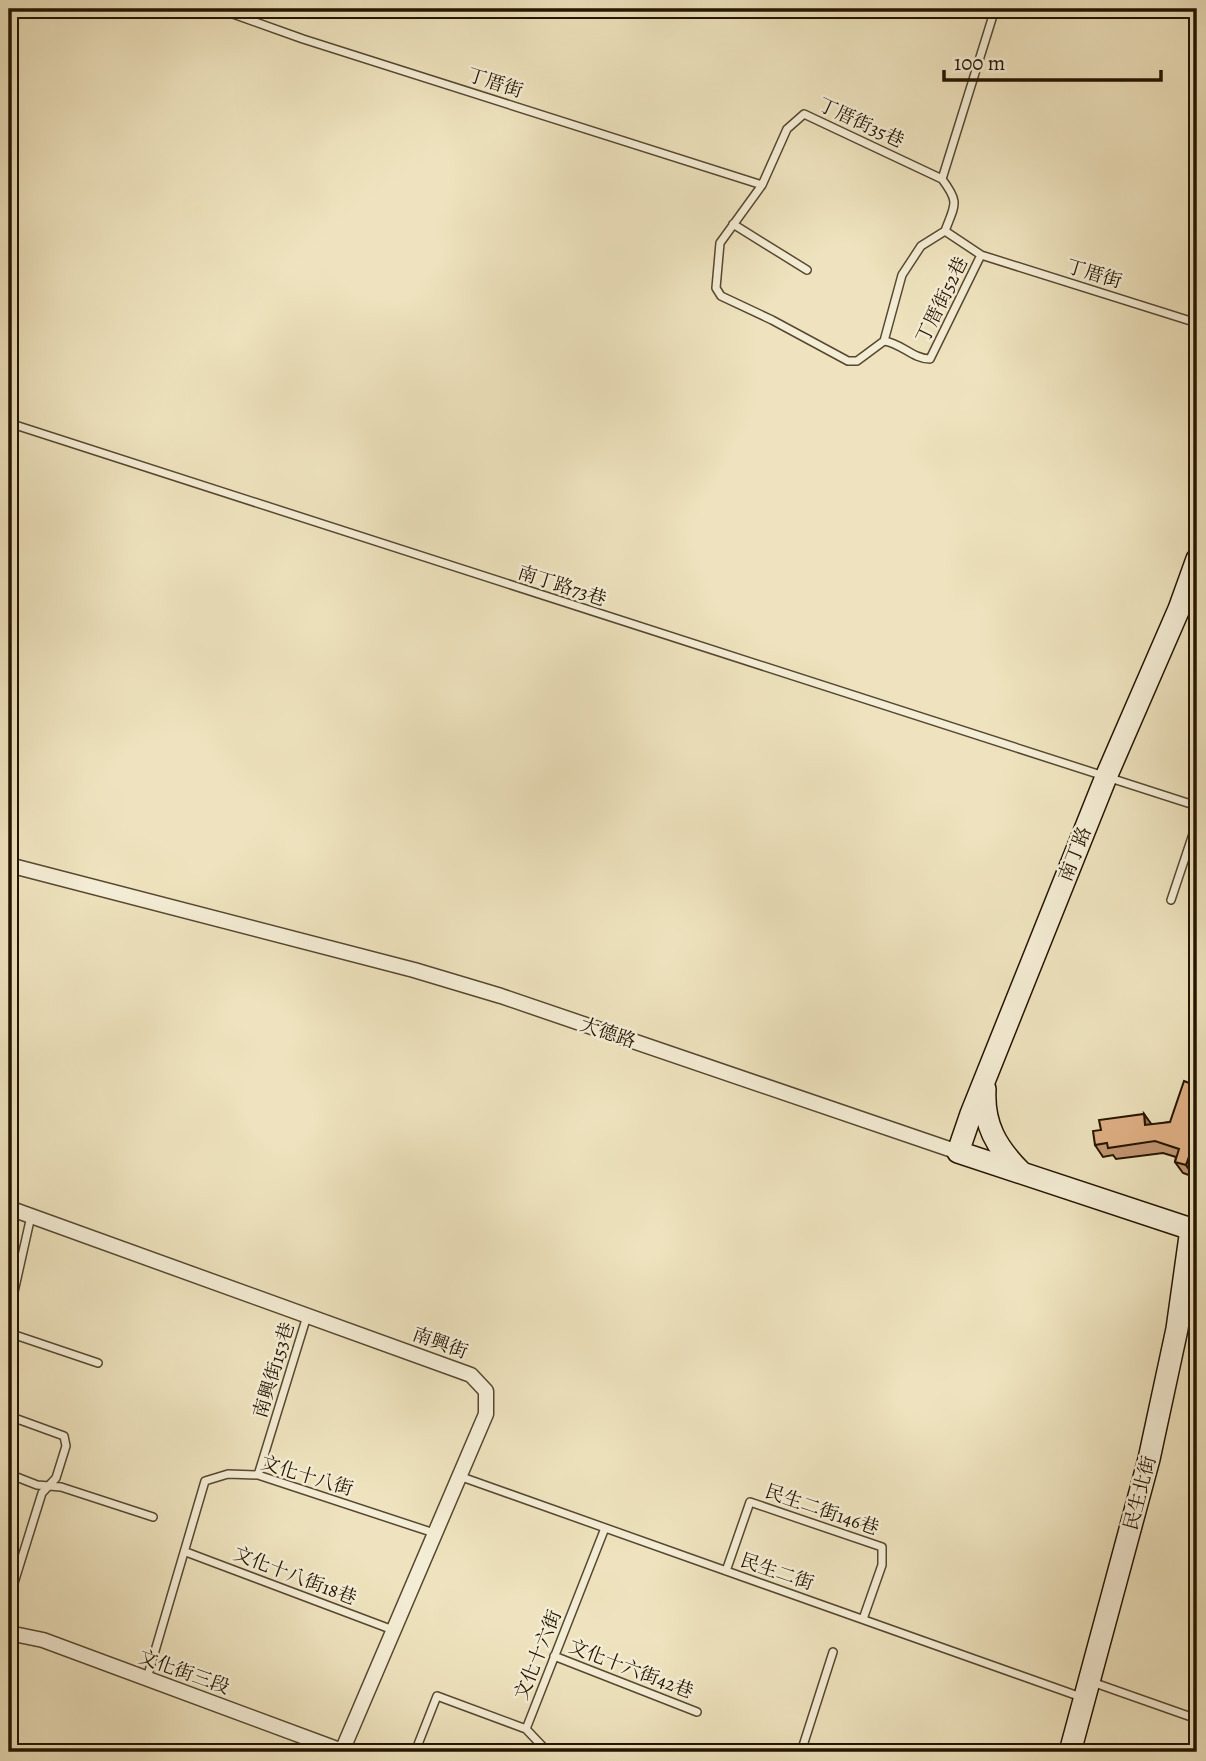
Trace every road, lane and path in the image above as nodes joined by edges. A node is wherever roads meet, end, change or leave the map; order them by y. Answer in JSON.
{"nodes":[{"id":1,"x":219,"y":9,"type":"edge"},
{"id":2,"x":995,"y":9,"type":"edge"},
{"id":3,"x":942,"y":179,"type":"junction"},
{"id":4,"x":762,"y":185,"type":"junction"},
{"id":5,"x":733,"y":224,"type":"junction"},
{"id":6,"x":945,"y":231,"type":"junction"},
{"id":7,"x":981,"y":255,"type":"junction"},
{"id":8,"x":807,"y":270,"type":"dead end"},
{"id":9,"x":1197,"y":323,"type":"edge"},
{"id":10,"x":884,"y":341,"type":"junction"},
{"id":11,"x":9,"y":424,"type":"edge"},
{"id":12,"x":1197,"y":559,"type":"edge"},
{"id":13,"x":1106,"y":777,"type":"junction"},
{"id":14,"x":1197,"y":806,"type":"edge"},
{"id":15,"x":1197,"y":822,"type":"edge"},
{"id":16,"x":9,"y":865,"type":"edge"},
{"id":17,"x":1171,"y":900,"type":"dead end"},
{"id":18,"x":986,"y":1076,"type":"junction"},
{"id":19,"x":958,"y":1152,"type":"junction"},
{"id":20,"x":1022,"y":1173,"type":"junction"},
{"id":21,"x":9,"y":1208,"type":"edge"},
{"id":22,"x":31,"y":1216,"type":"junction"},
{"id":23,"x":1194,"y":1230,"type":"edge"},
{"id":24,"x":9,"y":1314,"type":"edge"},
{"id":25,"x":307,"y":1315,"type":"junction"},
{"id":26,"x":9,"y":1333,"type":"edge"},
{"id":27,"x":98,"y":1363,"type":"dead end"},
{"id":28,"x":9,"y":1416,"type":"edge"},
{"id":29,"x":9,"y":1474,"type":"edge"},
{"id":30,"x":258,"y":1475,"type":"junction"},
{"id":31,"x":458,"y":1476,"type":"junction"},
{"id":32,"x":48,"y":1486,"type":"junction"},
{"id":33,"x":153,"y":1517,"type":"dead end"},
{"id":34,"x":605,"y":1528,"type":"junction"},
{"id":35,"x":434,"y":1533,"type":"junction"},
{"id":36,"x":186,"y":1552,"type":"junction"},
{"id":37,"x":726,"y":1571,"type":"junction"},
{"id":38,"x":9,"y":1599,"type":"edge"},
{"id":39,"x":863,"y":1619,"type":"junction"},
{"id":40,"x":393,"y":1630,"type":"junction"},
{"id":41,"x":9,"y":1633,"type":"edge"},
{"id":42,"x":832,"y":1652,"type":"dead end"},
{"id":43,"x":554,"y":1656,"type":"junction"},
{"id":44,"x":146,"y":1678,"type":"junction"},
{"id":45,"x":1087,"y":1689,"type":"junction"},
{"id":46,"x":697,"y":1712,"type":"dead end"},
{"id":47,"x":1197,"y":1719,"type":"edge"},
{"id":48,"x":526,"y":1729,"type":"junction"},
{"id":49,"x":343,"y":1752,"type":"edge"},
{"id":50,"x":415,"y":1752,"type":"edge"},
{"id":51,"x":555,"y":1752,"type":"edge"},
{"id":52,"x":802,"y":1752,"type":"edge"},
{"id":53,"x":1070,"y":1752,"type":"edge"}],
"edges":[{"from":1,"to":4,"type":"lane","name":"丁厝街"},
{"from":2,"to":3,"type":"lane"},
{"from":3,"to":4,"type":"lane","name":"丁厝街35巷"},
{"from":3,"to":6,"type":"lane","name":"丁厝街52巷"},
{"from":4,"to":5,"type":"lane","name":"丁厝街52巷"},
{"from":5,"to":8,"type":"lane"},
{"from":5,"to":10,"type":"lane","name":"丁厝街52巷"},
{"from":6,"to":7,"type":"lane","name":"丁厝街52巷"},
{"from":6,"to":10,"type":"lane"},
{"from":7,"to":9,"type":"lane","name":"丁厝街"},
{"from":7,"to":10,"type":"lane","name":"丁厝街52巷"},
{"from":11,"to":13,"type":"lane","name":"南丁路73巷"},
{"from":12,"to":13,"type":"street","name":"南丁路"},
{"from":13,"to":14,"type":"lane","name":"南丁路73巷"},
{"from":13,"to":18,"type":"street","name":"南丁路"},
{"from":15,"to":17,"type":"lane"},
{"from":16,"to":19,"type":"street","name":"大德路"},
{"from":18,"to":19,"type":"street","name":"南丁路"},
{"from":18,"to":20,"type":"street"},
{"from":19,"to":20,"type":"street","name":"大德路"},
{"from":20,"to":23,"type":"street","name":"大德路"},
{"from":21,"to":22,"type":"street","name":"南興街"},
{"from":22,"to":24,"type":"lane"},
{"from":22,"to":25,"type":"street","name":"南興街"},
{"from":23,"to":45,"type":"street","name":"民生北街"},
{"from":25,"to":30,"type":"lane","name":"南興街153巷"},
{"from":25,"to":31,"type":"street","name":"南興街"},
{"from":26,"to":27,"type":"lane"},
{"from":28,"to":32,"type":"lane"},
{"from":29,"to":32,"type":"lane"},
{"from":30,"to":35,"type":"lane","name":"文化十八街"},
{"from":30,"to":36,"type":"lane","name":"文化十八街"},
{"from":31,"to":34,"type":"lane","name":"民生二街"},
{"from":31,"to":35,"type":"street","name":"南興街"},
{"from":32,"to":33,"type":"lane"},
{"from":32,"to":38,"type":"lane"},
{"from":34,"to":37,"type":"lane","name":"民生二街"},
{"from":34,"to":43,"type":"lane","name":"文化十六街"},
{"from":35,"to":40,"type":"street","name":"南興街"},
{"from":36,"to":40,"type":"lane","name":"文化十八街18巷"},
{"from":36,"to":44,"type":"lane","name":"文化十八街"},
{"from":37,"to":39,"type":"lane","name":"民生二街"},
{"from":37,"to":39,"type":"lane","name":"民生二街146巷"},
{"from":39,"to":45,"type":"lane","name":"民生二街"},
{"from":40,"to":49,"type":"street","name":"南興街"},
{"from":41,"to":44,"type":"street","name":"文化街三段"},
{"from":42,"to":52,"type":"lane"},
{"from":43,"to":46,"type":"lane","name":"文化十六街42巷"},
{"from":43,"to":48,"type":"lane","name":"文化十六街"},
{"from":44,"to":49,"type":"street","name":"文化街三段"},
{"from":45,"to":47,"type":"lane","name":"民生二街"},
{"from":45,"to":53,"type":"street","name":"民生北街"},
{"from":48,"to":50,"type":"lane","name":"文化十六街"},
{"from":48,"to":51,"type":"lane"}]}
